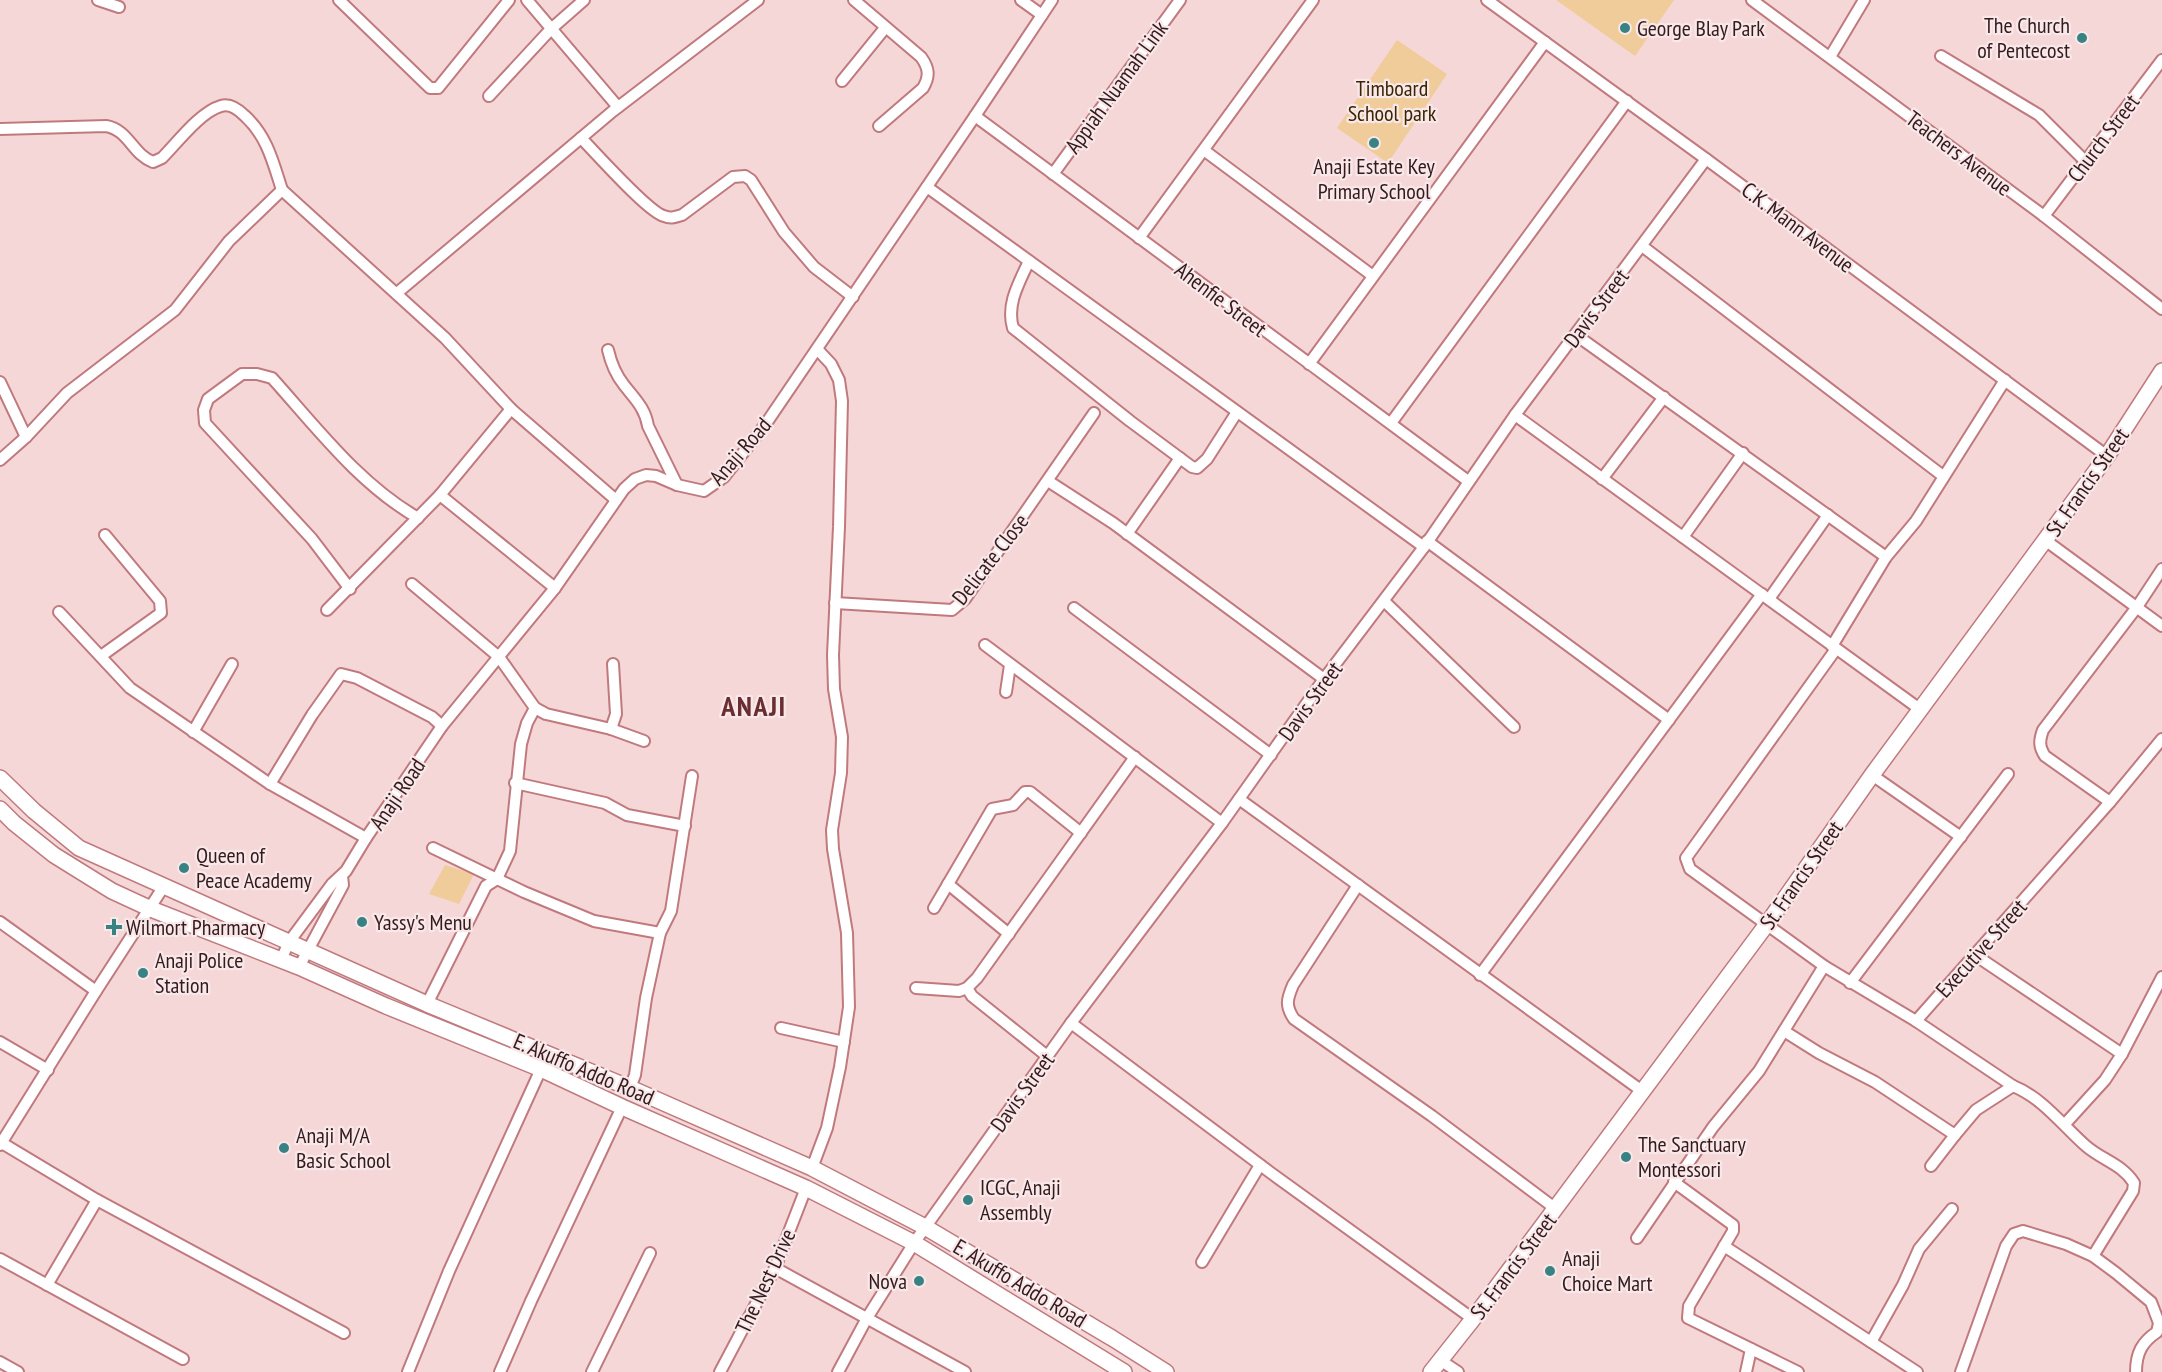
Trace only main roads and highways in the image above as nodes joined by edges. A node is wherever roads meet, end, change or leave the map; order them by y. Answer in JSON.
{"nodes":[{"id":1,"x":2162,"y":371,"type":"edge"},
{"id":2,"x":0,"y":778,"type":"edge"},
{"id":3,"x":0,"y":809,"type":"edge"},
{"id":4,"x":1436,"y":1366,"type":"edge"},
{"id":5,"x":1125,"y":1372,"type":"edge"},
{"id":6,"x":1166,"y":1372,"type":"edge"}],
"edges":[{"from":1,"to":4,"type":"main road","name":"St. Francis Street"},
{"from":2,"to":6,"type":"main road","name":"E. Akuffo Addo Road"},
{"from":3,"to":5,"type":"main road","name":"E. Akuffo Addo Road"}]}
